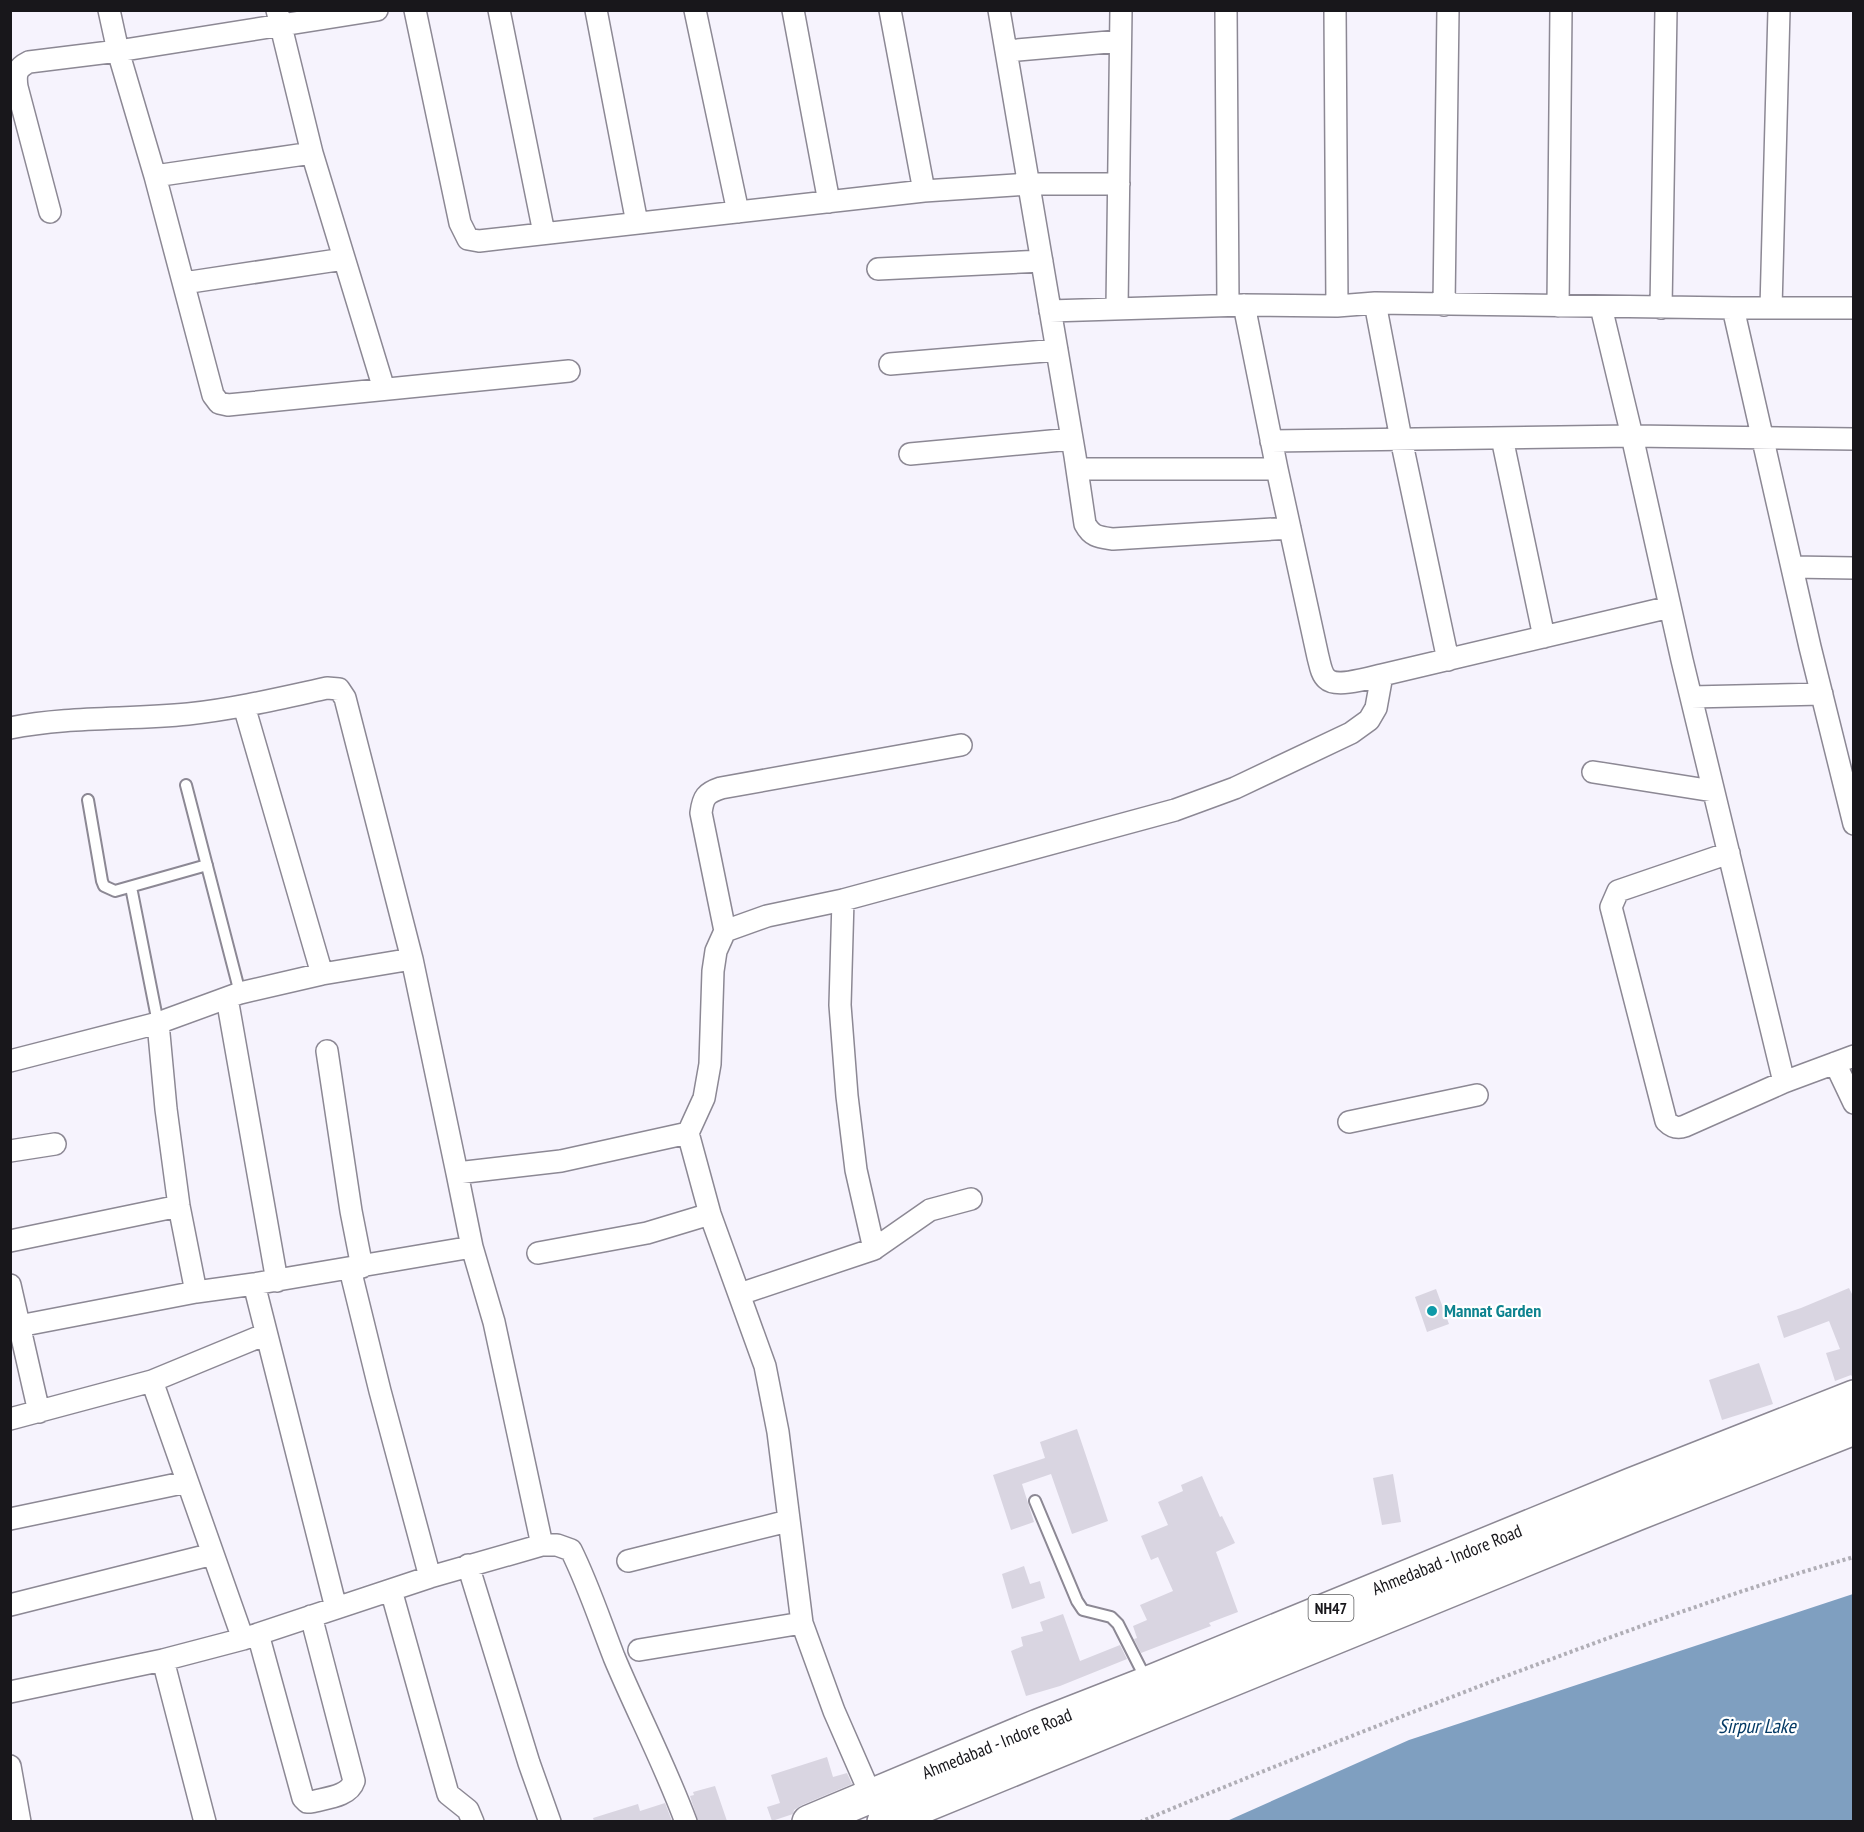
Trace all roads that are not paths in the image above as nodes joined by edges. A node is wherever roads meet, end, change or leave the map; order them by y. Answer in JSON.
{"nodes":[{"id":1,"x":109,"y":10,"type":"edge"},
{"id":2,"x":377,"y":10,"type":"edge"},
{"id":3,"x":415,"y":10,"type":"edge"},
{"id":4,"x":499,"y":10,"type":"edge"},
{"id":5,"x":596,"y":10,"type":"edge"},
{"id":6,"x":695,"y":10,"type":"edge"},
{"id":7,"x":793,"y":10,"type":"edge"},
{"id":8,"x":890,"y":10,"type":"edge"},
{"id":9,"x":999,"y":10,"type":"edge"},
{"id":10,"x":1121,"y":10,"type":"edge"},
{"id":11,"x":1226,"y":10,"type":"edge"},
{"id":12,"x":1335,"y":10,"type":"edge"},
{"id":13,"x":1448,"y":10,"type":"edge"},
{"id":14,"x":1561,"y":10,"type":"edge"},
{"id":15,"x":1666,"y":10,"type":"edge"},
{"id":16,"x":1779,"y":10,"type":"edge"},
{"id":17,"x":279,"y":18,"type":"edge"},
{"id":18,"x":1120,"y":41,"type":"junction"},
{"id":19,"x":118,"y":51,"type":"junction"},
{"id":20,"x":1006,"y":51,"type":"junction"},
{"id":21,"x":312,"y":153,"type":"junction"},
{"id":22,"x":155,"y":176,"type":"junction"},
{"id":23,"x":1028,"y":184,"type":"junction"},
{"id":24,"x":1119,"y":184,"type":"junction"},
{"id":25,"x":924,"y":191,"type":"junction"},
{"id":26,"x":829,"y":202,"type":"junction"},
{"id":27,"x":50,"y":212,"type":"dead end"},
{"id":28,"x":738,"y":212,"type":"junction"},
{"id":29,"x":637,"y":223,"type":"junction"},
{"id":30,"x":544,"y":234,"type":"junction"},
{"id":31,"x":344,"y":259,"type":"junction"},
{"id":32,"x":1042,"y":261,"type":"junction"},
{"id":33,"x":878,"y":269,"type":"dead end"},
{"id":34,"x":184,"y":284,"type":"junction"},
{"id":35,"x":1375,"y":303,"type":"junction"},
{"id":36,"x":1236,"y":305,"type":"junction"},
{"id":37,"x":1444,"y":305,"type":"junction"},
{"id":38,"x":1337,"y":306,"type":"junction"},
{"id":39,"x":1558,"y":306,"type":"junction"},
{"id":40,"x":1601,"y":307,"type":"junction"},
{"id":41,"x":1117,"y":308,"type":"junction"},
{"id":42,"x":1661,"y":308,"type":"junction"},
{"id":43,"x":1732,"y":308,"type":"junction"},
{"id":44,"x":1771,"y":308,"type":"junction"},
{"id":45,"x":1854,"y":308,"type":"edge"},
{"id":46,"x":1050,"y":311,"type":"junction"},
{"id":47,"x":1057,"y":350,"type":"junction"},
{"id":48,"x":890,"y":364,"type":"dead end"},
{"id":49,"x":569,"y":371,"type":"dead end"},
{"id":50,"x":384,"y":389,"type":"junction"},
{"id":51,"x":1632,"y":436,"type":"junction"},
{"id":52,"x":1762,"y":437,"type":"junction"},
{"id":53,"x":1502,"y":438,"type":"junction"},
{"id":54,"x":1072,"y":439,"type":"junction"},
{"id":55,"x":1401,"y":439,"type":"junction"},
{"id":56,"x":1854,"y":439,"type":"edge"},
{"id":57,"x":1271,"y":441,"type":"junction"},
{"id":58,"x":910,"y":454,"type":"dead end"},
{"id":59,"x":1077,"y":469,"type":"junction"},
{"id":60,"x":1277,"y":469,"type":"junction"},
{"id":61,"x":1290,"y":528,"type":"junction"},
{"id":62,"x":1792,"y":567,"type":"junction"},
{"id":63,"x":1854,"y":568,"type":"edge"},
{"id":64,"x":1670,"y":607,"type":"junction"},
{"id":65,"x":1544,"y":637,"type":"junction"},
{"id":66,"x":1448,"y":660,"type":"junction"},
{"id":67,"x":1382,"y":675,"type":"junction"},
{"id":68,"x":1822,"y":694,"type":"junction"},
{"id":69,"x":1691,"y":697,"type":"junction"},
{"id":70,"x":244,"y":706,"type":"junction"},
{"id":71,"x":10,"y":728,"type":"edge"},
{"id":72,"x":961,"y":745,"type":"dead end"},
{"id":73,"x":1593,"y":772,"type":"dead end"},
{"id":74,"x":186,"y":785,"type":"dead end"},
{"id":75,"x":1713,"y":790,"type":"junction"},
{"id":76,"x":88,"y":800,"type":"dead end"},
{"id":77,"x":1854,"y":824,"type":"edge"},
{"id":78,"x":1729,"y":853,"type":"junction"},
{"id":79,"x":207,"y":865,"type":"junction"},
{"id":80,"x":131,"y":887,"type":"junction"},
{"id":81,"x":843,"y":900,"type":"junction"},
{"id":82,"x":725,"y":931,"type":"junction"},
{"id":83,"x":412,"y":959,"type":"junction"},
{"id":84,"x":322,"y":974,"type":"junction"},
{"id":85,"x":234,"y":995,"type":"junction"},
{"id":86,"x":158,"y":1023,"type":"junction"},
{"id":87,"x":327,"y":1051,"type":"dead end"},
{"id":88,"x":1845,"y":1060,"type":"edge"},
{"id":89,"x":10,"y":1061,"type":"edge"},
{"id":90,"x":1784,"y":1082,"type":"junction"},
{"id":91,"x":1477,"y":1095,"type":"dead end"},
{"id":92,"x":1854,"y":1103,"type":"edge"},
{"id":93,"x":1349,"y":1122,"type":"dead end"},
{"id":94,"x":688,"y":1133,"type":"junction"},
{"id":95,"x":54,"y":1144,"type":"dead end"},
{"id":96,"x":10,"y":1151,"type":"edge"},
{"id":97,"x":457,"y":1173,"type":"junction"},
{"id":98,"x":971,"y":1199,"type":"dead end"},
{"id":99,"x":179,"y":1206,"type":"junction"},
{"id":100,"x":710,"y":1214,"type":"junction"},
{"id":101,"x":10,"y":1241,"type":"edge"},
{"id":102,"x":472,"y":1247,"type":"junction"},
{"id":103,"x":874,"y":1249,"type":"junction"},
{"id":104,"x":538,"y":1253,"type":"dead end"},
{"id":105,"x":356,"y":1268,"type":"junction"},
{"id":106,"x":277,"y":1281,"type":"junction"},
{"id":107,"x":254,"y":1284,"type":"junction"},
{"id":108,"x":10,"y":1286,"type":"edge"},
{"id":109,"x":196,"y":1292,"type":"junction"},
{"id":110,"x":740,"y":1294,"type":"junction"},
{"id":111,"x":19,"y":1326,"type":"junction"},
{"id":112,"x":266,"y":1334,"type":"junction"},
{"id":113,"x":152,"y":1381,"type":"junction"},
{"id":114,"x":1854,"y":1398,"type":"edge"},
{"id":115,"x":39,"y":1412,"type":"junction"},
{"id":116,"x":10,"y":1419,"type":"edge"},
{"id":117,"x":1854,"y":1428,"type":"edge"},
{"id":118,"x":188,"y":1482,"type":"junction"},
{"id":119,"x":1035,"y":1501,"type":"dead end"},
{"id":120,"x":10,"y":1519,"type":"edge"},
{"id":121,"x":788,"y":1521,"type":"junction"},
{"id":122,"x":543,"y":1545,"type":"junction"},
{"id":123,"x":213,"y":1554,"type":"junction"},
{"id":124,"x":628,"y":1561,"type":"dead end"},
{"id":125,"x":468,"y":1565,"type":"junction"},
{"id":126,"x":430,"y":1577,"type":"junction"},
{"id":127,"x":391,"y":1590,"type":"junction"},
{"id":128,"x":10,"y":1605,"type":"edge"},
{"id":129,"x":336,"y":1608,"type":"junction"},
{"id":130,"x":311,"y":1616,"type":"junction"},
{"id":131,"x":802,"y":1623,"type":"junction"},
{"id":132,"x":250,"y":1636,"type":"junction"},
{"id":133,"x":639,"y":1650,"type":"dead end"},
{"id":134,"x":163,"y":1660,"type":"junction"},
{"id":135,"x":1148,"y":1683,"type":"junction"},
{"id":136,"x":10,"y":1692,"type":"edge"},
{"id":137,"x":10,"y":1766,"type":"edge"},
{"id":138,"x":879,"y":1813,"type":"edge"},
{"id":139,"x":20,"y":1821,"type":"edge"},
{"id":140,"x":205,"y":1821,"type":"edge"},
{"id":141,"x":473,"y":1821,"type":"edge"},
{"id":142,"x":550,"y":1821,"type":"edge"},
{"id":143,"x":686,"y":1821,"type":"edge"},
{"id":144,"x":809,"y":1821,"type":"edge"}],
"edges":[{"from":1,"to":19,"type":"street"},
{"from":2,"to":17,"type":"street"},
{"from":3,"to":30,"type":"street"},
{"from":4,"to":30,"type":"street"},
{"from":5,"to":29,"type":"street"},
{"from":6,"to":28,"type":"street"},
{"from":7,"to":26,"type":"street"},
{"from":8,"to":25,"type":"street"},
{"from":9,"to":20,"type":"street"},
{"from":10,"to":18,"type":"street"},
{"from":11,"to":36,"type":"street"},
{"from":12,"to":38,"type":"street"},
{"from":13,"to":37,"type":"street"},
{"from":14,"to":39,"type":"street"},
{"from":15,"to":42,"type":"street"},
{"from":16,"to":44,"type":"street"},
{"from":17,"to":19,"type":"street"},
{"from":17,"to":21,"type":"street"},
{"from":18,"to":20,"type":"street"},
{"from":18,"to":24,"type":"street"},
{"from":19,"to":22,"type":"street"},
{"from":19,"to":27,"type":"street"},
{"from":20,"to":23,"type":"street"},
{"from":21,"to":22,"type":"street"},
{"from":21,"to":31,"type":"street"},
{"from":22,"to":34,"type":"street"},
{"from":23,"to":24,"type":"street"},
{"from":23,"to":25,"type":"street"},
{"from":23,"to":32,"type":"street"},
{"from":24,"to":41,"type":"street"},
{"from":25,"to":26,"type":"street"},
{"from":26,"to":28,"type":"street"},
{"from":28,"to":29,"type":"street"},
{"from":29,"to":30,"type":"street"},
{"from":31,"to":34,"type":"street"},
{"from":31,"to":50,"type":"street"},
{"from":32,"to":33,"type":"street"},
{"from":32,"to":46,"type":"street"},
{"from":34,"to":50,"type":"street"},
{"from":35,"to":37,"type":"street"},
{"from":35,"to":38,"type":"street"},
{"from":35,"to":55,"type":"street"},
{"from":36,"to":38,"type":"street"},
{"from":36,"to":41,"type":"street"},
{"from":36,"to":57,"type":"street"},
{"from":37,"to":39,"type":"street"},
{"from":39,"to":40,"type":"street"},
{"from":40,"to":42,"type":"street"},
{"from":40,"to":51,"type":"street"},
{"from":41,"to":46,"type":"street"},
{"from":42,"to":43,"type":"street"},
{"from":43,"to":44,"type":"street"},
{"from":43,"to":52,"type":"street"},
{"from":44,"to":45,"type":"street"},
{"from":46,"to":47,"type":"street"},
{"from":47,"to":48,"type":"street"},
{"from":47,"to":54,"type":"street"},
{"from":49,"to":50,"type":"street"},
{"from":51,"to":52,"type":"street"},
{"from":51,"to":53,"type":"street"},
{"from":51,"to":64,"type":"street"},
{"from":52,"to":56,"type":"street"},
{"from":52,"to":62,"type":"street"},
{"from":53,"to":55,"type":"street"},
{"from":53,"to":65,"type":"street"},
{"from":54,"to":58,"type":"street"},
{"from":54,"to":59,"type":"street"},
{"from":55,"to":57,"type":"street"},
{"from":55,"to":66,"type":"street"},
{"from":57,"to":60,"type":"street"},
{"from":59,"to":60,"type":"street"},
{"from":59,"to":61,"type":"street"},
{"from":60,"to":61,"type":"street"},
{"from":61,"to":67,"type":"street"},
{"from":62,"to":63,"type":"street"},
{"from":62,"to":68,"type":"street"},
{"from":64,"to":65,"type":"street"},
{"from":64,"to":69,"type":"street"},
{"from":65,"to":66,"type":"street"},
{"from":66,"to":67,"type":"street"},
{"from":67,"to":81,"type":"street"},
{"from":68,"to":69,"type":"street"},
{"from":68,"to":77,"type":"street"},
{"from":69,"to":75,"type":"street"},
{"from":70,"to":71,"type":"street"},
{"from":70,"to":83,"type":"street"},
{"from":70,"to":84,"type":"street"},
{"from":72,"to":82,"type":"street"},
{"from":73,"to":75,"type":"street"},
{"from":74,"to":79,"type":"lane"},
{"from":75,"to":78,"type":"street"},
{"from":76,"to":80,"type":"lane"},
{"from":78,"to":90,"type":"street"},
{"from":78,"to":90,"type":"street"},
{"from":79,"to":80,"type":"lane"},
{"from":79,"to":85,"type":"lane"},
{"from":80,"to":86,"type":"lane"},
{"from":81,"to":82,"type":"street"},
{"from":81,"to":103,"type":"street"},
{"from":82,"to":94,"type":"street"},
{"from":83,"to":84,"type":"street"},
{"from":83,"to":97,"type":"street"},
{"from":84,"to":85,"type":"street"},
{"from":85,"to":86,"type":"street"},
{"from":85,"to":106,"type":"street"},
{"from":86,"to":89,"type":"street"},
{"from":86,"to":99,"type":"street"},
{"from":87,"to":105,"type":"street"},
{"from":88,"to":90,"type":"street"},
{"from":88,"to":92,"type":"street"},
{"from":91,"to":93,"type":"street"},
{"from":94,"to":97,"type":"street"},
{"from":94,"to":100,"type":"street"},
{"from":95,"to":96,"type":"street"},
{"from":97,"to":102,"type":"street"},
{"from":98,"to":103,"type":"street"},
{"from":99,"to":101,"type":"street"},
{"from":99,"to":109,"type":"street"},
{"from":100,"to":104,"type":"street"},
{"from":100,"to":110,"type":"street"},
{"from":102,"to":105,"type":"street"},
{"from":102,"to":122,"type":"street"},
{"from":103,"to":110,"type":"street"},
{"from":105,"to":106,"type":"street"},
{"from":105,"to":126,"type":"street"},
{"from":106,"to":107,"type":"street"},
{"from":107,"to":109,"type":"street"},
{"from":107,"to":112,"type":"street"},
{"from":108,"to":111,"type":"street"},
{"from":109,"to":111,"type":"street"},
{"from":110,"to":121,"type":"street"},
{"from":111,"to":115,"type":"street"},
{"from":112,"to":113,"type":"street"},
{"from":112,"to":129,"type":"street"},
{"from":113,"to":115,"type":"street"},
{"from":113,"to":118,"type":"street"},
{"from":114,"to":135,"type":"highway","name":"Ahmedabad - Indore Road","number":"NH47"},
{"from":115,"to":116,"type":"street"},
{"from":117,"to":138,"type":"highway","name":"Ahmedabad - Indore Road","number":"NH47"},
{"from":118,"to":120,"type":"street"},
{"from":118,"to":123,"type":"street"},
{"from":119,"to":135,"type":"lane"},
{"from":121,"to":124,"type":"street"},
{"from":121,"to":131,"type":"street"},
{"from":122,"to":125,"type":"street"},
{"from":122,"to":143,"type":"street"},
{"from":123,"to":128,"type":"street"},
{"from":123,"to":132,"type":"street"},
{"from":125,"to":126,"type":"street"},
{"from":125,"to":142,"type":"street"},
{"from":126,"to":127,"type":"street"},
{"from":127,"to":129,"type":"street"},
{"from":127,"to":141,"type":"street"},
{"from":129,"to":130,"type":"street"},
{"from":130,"to":132,"type":"street"},
{"from":130,"to":132,"type":"street"},
{"from":131,"to":133,"type":"street"},
{"from":131,"to":138,"type":"street"},
{"from":132,"to":134,"type":"street"},
{"from":134,"to":136,"type":"street"},
{"from":134,"to":140,"type":"street"},
{"from":135,"to":138,"type":"highway","name":"Ahmedabad - Indore Road","number":"NH47"},
{"from":137,"to":139,"type":"street"},
{"from":138,"to":144,"type":"highway","name":"Ahmedabad - Indore Road","number":"NH47"}]}
